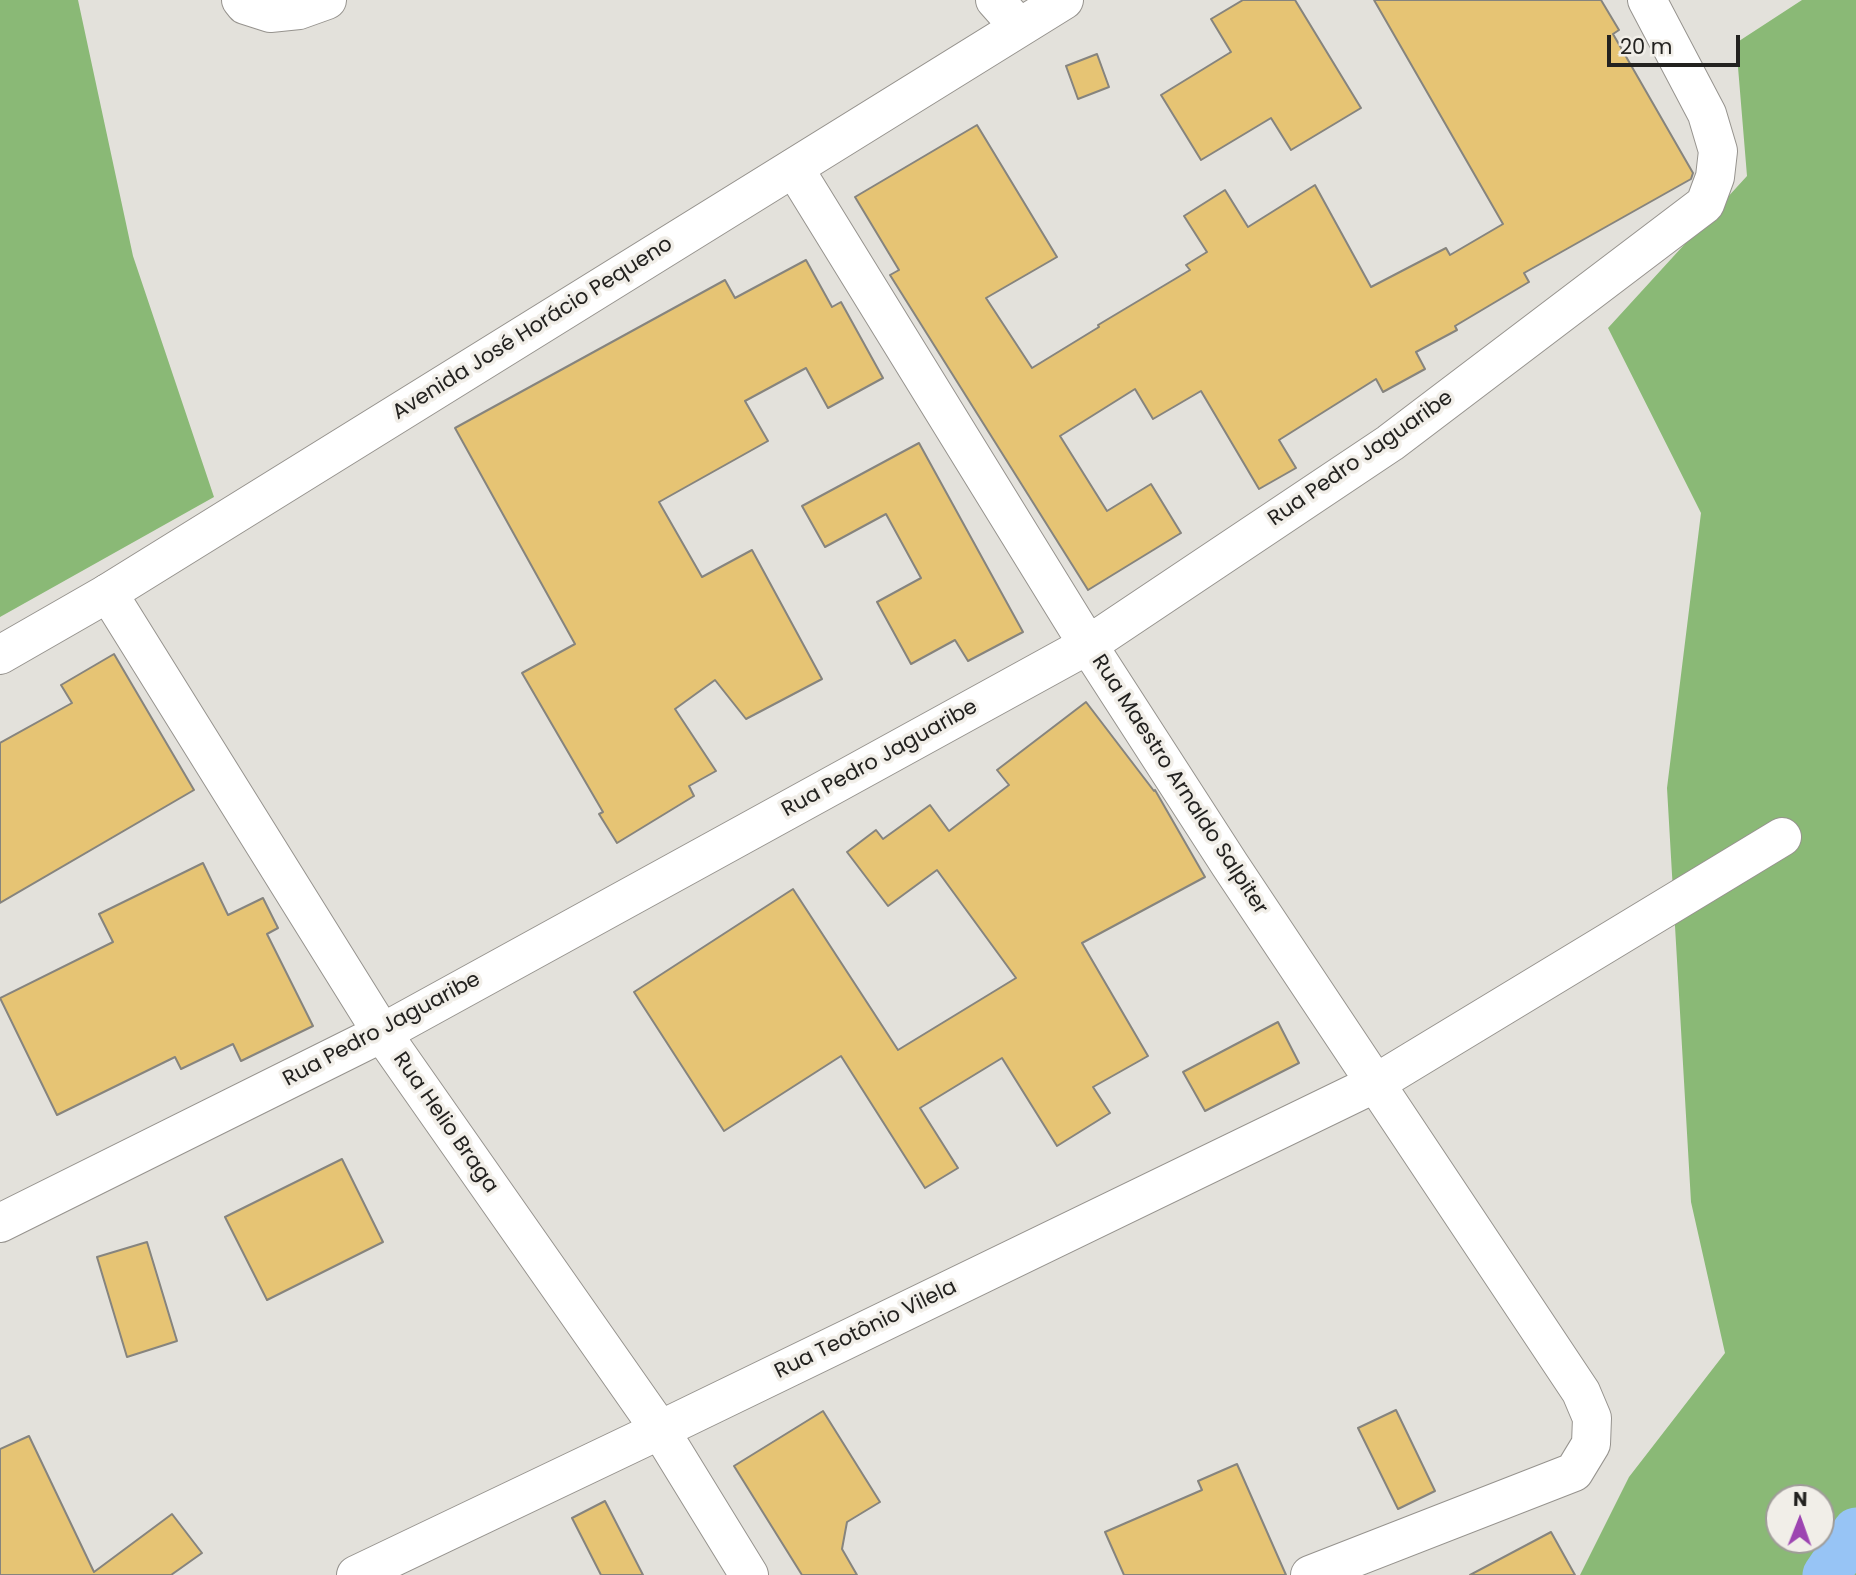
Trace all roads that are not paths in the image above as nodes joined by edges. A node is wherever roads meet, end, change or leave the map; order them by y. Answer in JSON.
{"nodes":[{"id":1,"x":241,"y":0,"type":"edge"},
{"id":2,"x":327,"y":0,"type":"edge"},
{"id":3,"x":1064,"y":0,"type":"edge"},
{"id":4,"x":1647,"y":0,"type":"edge"},
{"id":5,"x":1007,"y":14,"type":"edge"},
{"id":6,"x":794,"y":168,"type":"junction"},
{"id":7,"x":108,"y":593,"type":"junction"},
{"id":8,"x":1087,"y":645,"type":"junction"},
{"id":9,"x":0,"y":655,"type":"edge"},
{"id":10,"x":1782,"y":837,"type":"dead end"},
{"id":11,"x":382,"y":1033,"type":"junction"},
{"id":12,"x":1376,"y":1083,"type":"junction"},
{"id":13,"x":0,"y":1223,"type":"edge"},
{"id":14,"x":660,"y":1430,"type":"junction"},
{"id":15,"x":356,"y":1575,"type":"edge"},
{"id":16,"x":749,"y":1575,"type":"edge"},
{"id":17,"x":1310,"y":1575,"type":"edge"}],
"edges":[{"from":1,"to":2,"type":"street"},
{"from":3,"to":5,"type":"street","name":"Avenida José Horácio Pequeno"},
{"from":4,"to":8,"type":"street","name":"Rua Pedro Jaguaribe"},
{"from":5,"to":6,"type":"street","name":"Avenida José Horácio Pequeno"},
{"from":6,"to":7,"type":"street","name":"Avenida José Horácio Pequeno"},
{"from":6,"to":8,"type":"street","name":"Rua Maestro Arnaldo Salpiter"},
{"from":7,"to":9,"type":"street","name":"Avenida José Horácio Pequeno"},
{"from":7,"to":11,"type":"street","name":"Rua Helio Braga"},
{"from":8,"to":11,"type":"street","name":"Rua Pedro Jaguaribe"},
{"from":8,"to":12,"type":"street","name":"Rua Maestro Arnaldo Salpiter"},
{"from":10,"to":12,"type":"street","name":"Rua Teotônio Vilela"},
{"from":11,"to":13,"type":"street","name":"Rua Pedro Jaguaribe"},
{"from":11,"to":14,"type":"street","name":"Rua Helio Braga"},
{"from":12,"to":14,"type":"street","name":"Rua Teotônio Vilela"},
{"from":12,"to":17,"type":"street","name":"Rua Maestro Arnaldo Salpiter"},
{"from":14,"to":15,"type":"street","name":"Rua Teotônio Vilela"},
{"from":14,"to":16,"type":"street","name":"Rua Helio Braga"}]}
